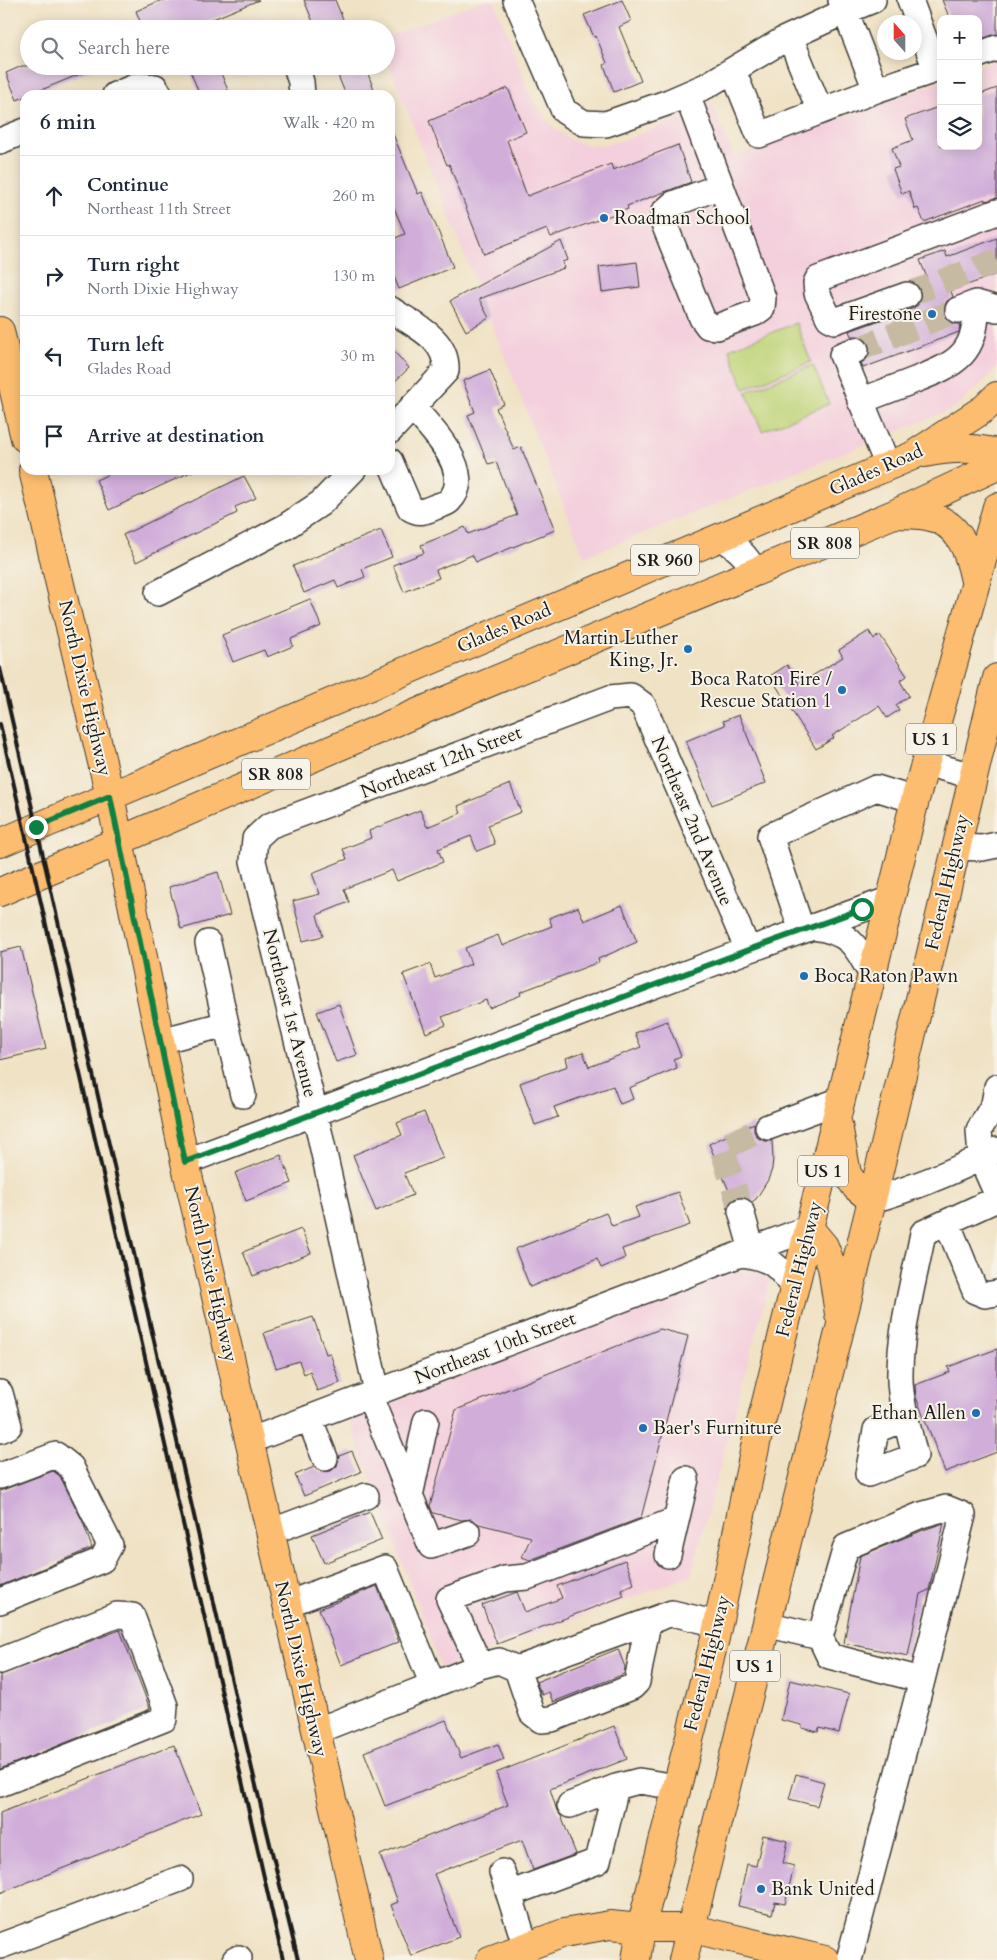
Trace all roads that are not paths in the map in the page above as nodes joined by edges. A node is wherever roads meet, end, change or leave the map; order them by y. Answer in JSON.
{"nodes":[{"id":1,"x":516,"y":0,"type":"edge"},
{"id":2,"x":874,"y":0,"type":"edge"},
{"id":3,"x":910,"y":0,"type":"edge"},
{"id":4,"x":844,"y":5,"type":"edge"},
{"id":5,"x":790,"y":37,"type":"junction"},
{"id":6,"x":997,"y":48,"type":"edge"},
{"id":7,"x":982,"y":53,"type":"edge"},
{"id":8,"x":937,"y":67,"type":"edge"},
{"id":9,"x":937,"y":69,"type":"edge"},
{"id":10,"x":733,"y":72,"type":"junction"},
{"id":11,"x":299,"y":75,"type":"edge"},
{"id":12,"x":127,"y":90,"type":"edge"},
{"id":13,"x":157,"y":90,"type":"edge"},
{"id":14,"x":302,"y":90,"type":"edge"},
{"id":15,"x":876,"y":90,"type":"junction"},
{"id":16,"x":687,"y":95,"type":"junction"},
{"id":17,"x":820,"y":111,"type":"junction"},
{"id":18,"x":20,"y":133,"type":"edge"},
{"id":19,"x":0,"y":141,"type":"edge"},
{"id":20,"x":721,"y":186,"type":"junction"},
{"id":21,"x":997,"y":212,"type":"edge"},
{"id":22,"x":907,"y":295,"type":"tunnel mouth"},
{"id":23,"x":977,"y":307,"type":"edge"},
{"id":24,"x":395,"y":312,"type":"edge"},
{"id":25,"x":0,"y":331,"type":"edge"},
{"id":26,"x":856,"y":350,"type":"tunnel mouth"},
{"id":27,"x":997,"y":396,"type":"edge"},
{"id":28,"x":860,"y":401,"type":"junction"},
{"id":29,"x":412,"y":407,"type":"junction"},
{"id":30,"x":20,"y":417,"type":"edge"},
{"id":31,"x":395,"y":426,"type":"edge"},
{"id":32,"x":997,"y":453,"type":"edge"},
{"id":33,"x":912,"y":456,"type":"junction"},
{"id":34,"x":888,"y":466,"type":"junction"},
{"id":35,"x":997,"y":466,"type":"edge"},
{"id":36,"x":395,"y":473,"type":"edge"},
{"id":37,"x":33,"y":475,"type":"edge"},
{"id":38,"x":348,"y":475,"type":"edge"},
{"id":39,"x":997,"y":507,"type":"edge"},
{"id":40,"x":894,"y":514,"type":"junction"},
{"id":41,"x":720,"y":537,"type":"junction"},
{"id":42,"x":755,"y":572,"type":"junction"},
{"id":43,"x":975,"y":581,"type":"junction"},
{"id":44,"x":158,"y":592,"type":"dead end"},
{"id":45,"x":418,"y":664,"type":"joint"},
{"id":46,"x":997,"y":678,"type":"edge"},
{"id":47,"x":631,"y":696,"type":"joint"},
{"id":48,"x":925,"y":763,"type":"junction"},
{"id":49,"x":973,"y":776,"type":"junction"},
{"id":50,"x":110,"y":796,"type":"junction"},
{"id":51,"x":915,"y":800,"type":"junction"},
{"id":52,"x":255,"y":839,"type":"joint"},
{"id":53,"x":119,"y":842,"type":"junction"},
{"id":54,"x":0,"y":843,"type":"edge"},
{"id":55,"x":997,"y":845,"type":"edge"},
{"id":56,"x":956,"y":847,"type":"junction"},
{"id":57,"x":0,"y":892,"type":"edge"},
{"id":58,"x":891,"y":899,"type":"junction"},
{"id":59,"x":808,"y":929,"type":"junction"},
{"id":60,"x":208,"y":943,"type":"dead end"},
{"id":61,"x":748,"y":950,"type":"junction"},
{"id":62,"x":872,"y":976,"type":"junction"},
{"id":63,"x":226,"y":1024,"type":"junction"},
{"id":64,"x":160,"y":1041,"type":"junction"},
{"id":65,"x":243,"y":1095,"type":"dead end"},
{"id":66,"x":996,"y":1098,"type":"edge"},
{"id":67,"x":839,"y":1108,"type":"junction"},
{"id":68,"x":315,"y":1113,"type":"junction"},
{"id":69,"x":768,"y":1128,"type":"tunnel mouth"},
{"id":70,"x":989,"y":1154,"type":"edge"},
{"id":71,"x":185,"y":1162,"type":"junction"},
{"id":72,"x":997,"y":1194,"type":"edge"},
{"id":73,"x":997,"y":1199,"type":"edge"},
{"id":74,"x":872,"y":1200,"type":"junction"},
{"id":75,"x":741,"y":1211,"type":"tunnel mouth"},
{"id":76,"x":947,"y":1222,"type":"junction"},
{"id":77,"x":809,"y":1228,"type":"junction"},
{"id":78,"x":747,"y":1252,"type":"junction"},
{"id":79,"x":794,"y":1290,"type":"junction"},
{"id":80,"x":997,"y":1293,"type":"edge"},
{"id":81,"x":841,"y":1326,"type":"junction"},
{"id":82,"x":0,"y":1393,"type":"edge"},
{"id":83,"x":373,"y":1394,"type":"junction"},
{"id":84,"x":309,"y":1418,"type":"junction"},
{"id":85,"x":906,"y":1418,"type":"dead end"},
{"id":86,"x":426,"y":1421,"type":"dead end"},
{"id":87,"x":0,"y":1430,"type":"edge"},
{"id":88,"x":249,"y":1441,"type":"junction"},
{"id":89,"x":325,"y":1458,"type":"dead end"},
{"id":90,"x":0,"y":1476,"type":"edge"},
{"id":91,"x":686,"y":1479,"type":"dead end"},
{"id":92,"x":366,"y":1496,"type":"dead end"},
{"id":93,"x":410,"y":1496,"type":"junction"},
{"id":94,"x":676,"y":1520,"type":"junction"},
{"id":95,"x":270,"y":1532,"type":"junction"},
{"id":96,"x":468,"y":1533,"type":"dead end"},
{"id":97,"x":668,"y":1555,"type":"dead end"},
{"id":98,"x":0,"y":1601,"type":"edge"},
{"id":99,"x":287,"y":1604,"type":"junction"},
{"id":100,"x":648,"y":1622,"type":"junction"},
{"id":101,"x":718,"y":1624,"type":"junction"},
{"id":102,"x":766,"y":1624,"type":"junction"},
{"id":103,"x":820,"y":1637,"type":"junction"},
{"id":104,"x":0,"y":1661,"type":"edge"},
{"id":105,"x":480,"y":1666,"type":"junction"},
{"id":106,"x":517,"y":1670,"type":"junction"},
{"id":107,"x":922,"y":1680,"type":"junction"},
{"id":108,"x":433,"y":1685,"type":"junction"},
{"id":109,"x":316,"y":1732,"type":"junction"},
{"id":110,"x":0,"y":1784,"type":"edge"},
{"id":111,"x":677,"y":1787,"type":"junction"},
{"id":112,"x":616,"y":1788,"type":"junction"},
{"id":113,"x":570,"y":1805,"type":"dead end"},
{"id":114,"x":180,"y":1879,"type":"dead end"},
{"id":115,"x":641,"y":1928,"type":"junction"},
{"id":116,"x":689,"y":1928,"type":"junction"},
{"id":117,"x":0,"y":1946,"type":"edge"},
{"id":118,"x":526,"y":1947,"type":"junction"},
{"id":119,"x":369,"y":1960,"type":"edge"},
{"id":120,"x":490,"y":1960,"type":"edge"},
{"id":121,"x":636,"y":1960,"type":"edge"},
{"id":122,"x":677,"y":1960,"type":"edge"},
{"id":123,"x":683,"y":1960,"type":"edge"},
{"id":124,"x":825,"y":1960,"type":"edge"},
{"id":125,"x":849,"y":1960,"type":"edge"}],
"edges":[{"from":1,"to":16,"type":"street"},
{"from":2,"to":4,"type":"street"},
{"from":3,"to":8,"type":"street"},
{"from":4,"to":5,"type":"street"},
{"from":4,"to":15,"type":"street"},
{"from":5,"to":10,"type":"street"},
{"from":5,"to":17,"type":"street"},
{"from":6,"to":7,"type":"street"},
{"from":9,"to":15,"type":"street"},
{"from":10,"to":16,"type":"street"},
{"from":10,"to":17,"type":"street"},
{"from":11,"to":14,"type":"street"},
{"from":12,"to":13,"type":"street"},
{"from":15,"to":17,"type":"street"},
{"from":16,"to":20,"type":"street"},
{"from":18,"to":19,"type":"street"},
{"from":20,"to":20,"type":"street"},
{"from":21,"to":22,"type":"street"},
{"from":23,"to":28,"type":"street"},
{"from":24,"to":29,"type":"street"},
{"from":25,"to":30,"type":"main road"},
{"from":26,"to":28,"type":"street"},
{"from":27,"to":33,"type":"main road","name":"Glades Road","number":"SR 960"},
{"from":28,"to":34,"type":"street"},
{"from":29,"to":31,"type":"street"},
{"from":29,"to":36,"type":"street"},
{"from":32,"to":33,"type":"main road"},
{"from":33,"to":34,"type":"main road","name":"Glades Road","number":"SR 960"},
{"from":34,"to":41,"type":"main road","name":"Glades Road","number":"SR 960"},
{"from":35,"to":40,"type":"main road","number":"SR 808"},
{"from":37,"to":50,"type":"main road","name":"North Dixie Highway"},
{"from":38,"to":44,"type":"street"},
{"from":39,"to":43,"type":"main road","number":"US 1"},
{"from":40,"to":42,"type":"main road","number":"SR 808"},
{"from":40,"to":43,"type":"main road"},
{"from":41,"to":42,"type":"street"},
{"from":41,"to":45,"type":"main road","name":"Glades Road","number":"SR 960"},
{"from":42,"to":53,"type":"main road","number":"SR 808"},
{"from":43,"to":48,"type":"main road","name":"Federal Highway","number":"US 1"},
{"from":45,"to":50,"type":"main road","name":"Glades Road","number":"SR 808"},
{"from":46,"to":49,"type":"main road","name":"Federal Highway","number":"US 1"},
{"from":47,"to":52,"type":"street","name":"Northeast 12th Street"},
{"from":47,"to":61,"type":"street","name":"Northeast 2nd Avenue"},
{"from":48,"to":49,"type":"street"},
{"from":48,"to":51,"type":"main road","name":"Federal Highway","number":"US 1"},
{"from":49,"to":56,"type":"main road","name":"Federal Highway","number":"US 1"},
{"from":50,"to":53,"type":"main road","name":"North Dixie Highway"},
{"from":50,"to":54,"type":"main road","name":"Glades Road","number":"SR 808"},
{"from":51,"to":58,"type":"main road","name":"Federal Highway","number":"US 1"},
{"from":51,"to":59,"type":"street"},
{"from":52,"to":68,"type":"street","name":"Northeast 1st Avenue"},
{"from":53,"to":57,"type":"main road","number":"SR 808"},
{"from":53,"to":64,"type":"main road","name":"North Dixie Highway"},
{"from":55,"to":56,"type":"street"},
{"from":56,"to":74,"type":"main road","name":"Federal Highway","number":"US 1"},
{"from":58,"to":59,"type":"street"},
{"from":58,"to":62,"type":"main road","name":"Federal Highway","number":"US 1"},
{"from":59,"to":61,"type":"street"},
{"from":59,"to":62,"type":"street"},
{"from":60,"to":63,"type":"street"},
{"from":61,"to":68,"type":"street"},
{"from":62,"to":67,"type":"main road","name":"Federal Highway","number":"US 1"},
{"from":63,"to":64,"type":"street"},
{"from":63,"to":65,"type":"street"},
{"from":64,"to":71,"type":"main road","name":"North Dixie Highway"},
{"from":66,"to":70,"type":"street"},
{"from":67,"to":69,"type":"street"},
{"from":67,"to":74,"type":"main road"},
{"from":67,"to":77,"type":"main road","name":"Federal Highway","number":"US 1"},
{"from":68,"to":71,"type":"street"},
{"from":68,"to":83,"type":"street","name":"Northeast 1st Avenue"},
{"from":70,"to":72,"type":"street"},
{"from":70,"to":74,"type":"street"},
{"from":71,"to":88,"type":"main road","name":"North Dixie Highway"},
{"from":73,"to":76,"type":"street"},
{"from":74,"to":81,"type":"main road","name":"Federal Highway","number":"US 1"},
{"from":75,"to":78,"type":"street"},
{"from":76,"to":80,"type":"street"},
{"from":76,"to":85,"type":"street"},
{"from":77,"to":78,"type":"street","name":"Northeast 10th Street"},
{"from":77,"to":79,"type":"main road","name":"Federal Highway","number":"US 1"},
{"from":77,"to":81,"type":"main road"},
{"from":78,"to":79,"type":"street"},
{"from":78,"to":83,"type":"street","name":"Northeast 10th Street"},
{"from":79,"to":101,"type":"main road","name":"Federal Highway","number":"US 1"},
{"from":81,"to":102,"type":"main road","name":"Federal Highway","number":"US 1"},
{"from":82,"to":87,"type":"street"},
{"from":83,"to":84,"type":"street","name":"Northeast 10th Street"},
{"from":83,"to":93,"type":"street","name":"Northeast 1st Avenue"},
{"from":84,"to":88,"type":"street","name":"Northeast 10th Street"},
{"from":84,"to":89,"type":"street"},
{"from":86,"to":93,"type":"street"},
{"from":88,"to":95,"type":"main road","name":"North Dixie Highway"},
{"from":90,"to":98,"type":"street"},
{"from":91,"to":94,"type":"street"},
{"from":92,"to":95,"type":"street"},
{"from":93,"to":96,"type":"street","name":"Northeast 1st Avenue"},
{"from":94,"to":97,"type":"street"},
{"from":94,"to":105,"type":"street"},
{"from":95,"to":99,"type":"main road","name":"North Dixie Highway"},
{"from":99,"to":108,"type":"street"},
{"from":99,"to":109,"type":"main road","name":"North Dixie Highway"},
{"from":100,"to":101,"type":"street"},
{"from":100,"to":106,"type":"street"},
{"from":100,"to":106,"type":"street"},
{"from":101,"to":111,"type":"main road","name":"Federal Highway","number":"US 1"},
{"from":102,"to":103,"type":"street"},
{"from":102,"to":116,"type":"main road","name":"Federal Highway","number":"US 1"},
{"from":103,"to":107,"type":"street"},
{"from":103,"to":107,"type":"street"},
{"from":104,"to":110,"type":"street"},
{"from":105,"to":106,"type":"street"},
{"from":105,"to":108,"type":"street"},
{"from":107,"to":125,"type":"street"},
{"from":108,"to":109,"type":"street"},
{"from":109,"to":119,"type":"main road","name":"North Dixie Highway"},
{"from":111,"to":112,"type":"street"},
{"from":111,"to":115,"type":"main road","name":"Federal Highway","number":"US 1"},
{"from":112,"to":113,"type":"street"},
{"from":112,"to":118,"type":"street"},
{"from":114,"to":117,"type":"street"},
{"from":115,"to":116,"type":"main road"},
{"from":115,"to":118,"type":"main road"},
{"from":115,"to":121,"type":"main road","name":"Federal Highway","number":"US 1"},
{"from":115,"to":122,"type":"main road"},
{"from":116,"to":123,"type":"main road","name":"Federal Highway","number":"US 1"},
{"from":116,"to":124,"type":"main road"},
{"from":118,"to":120,"type":"main road"}]}
